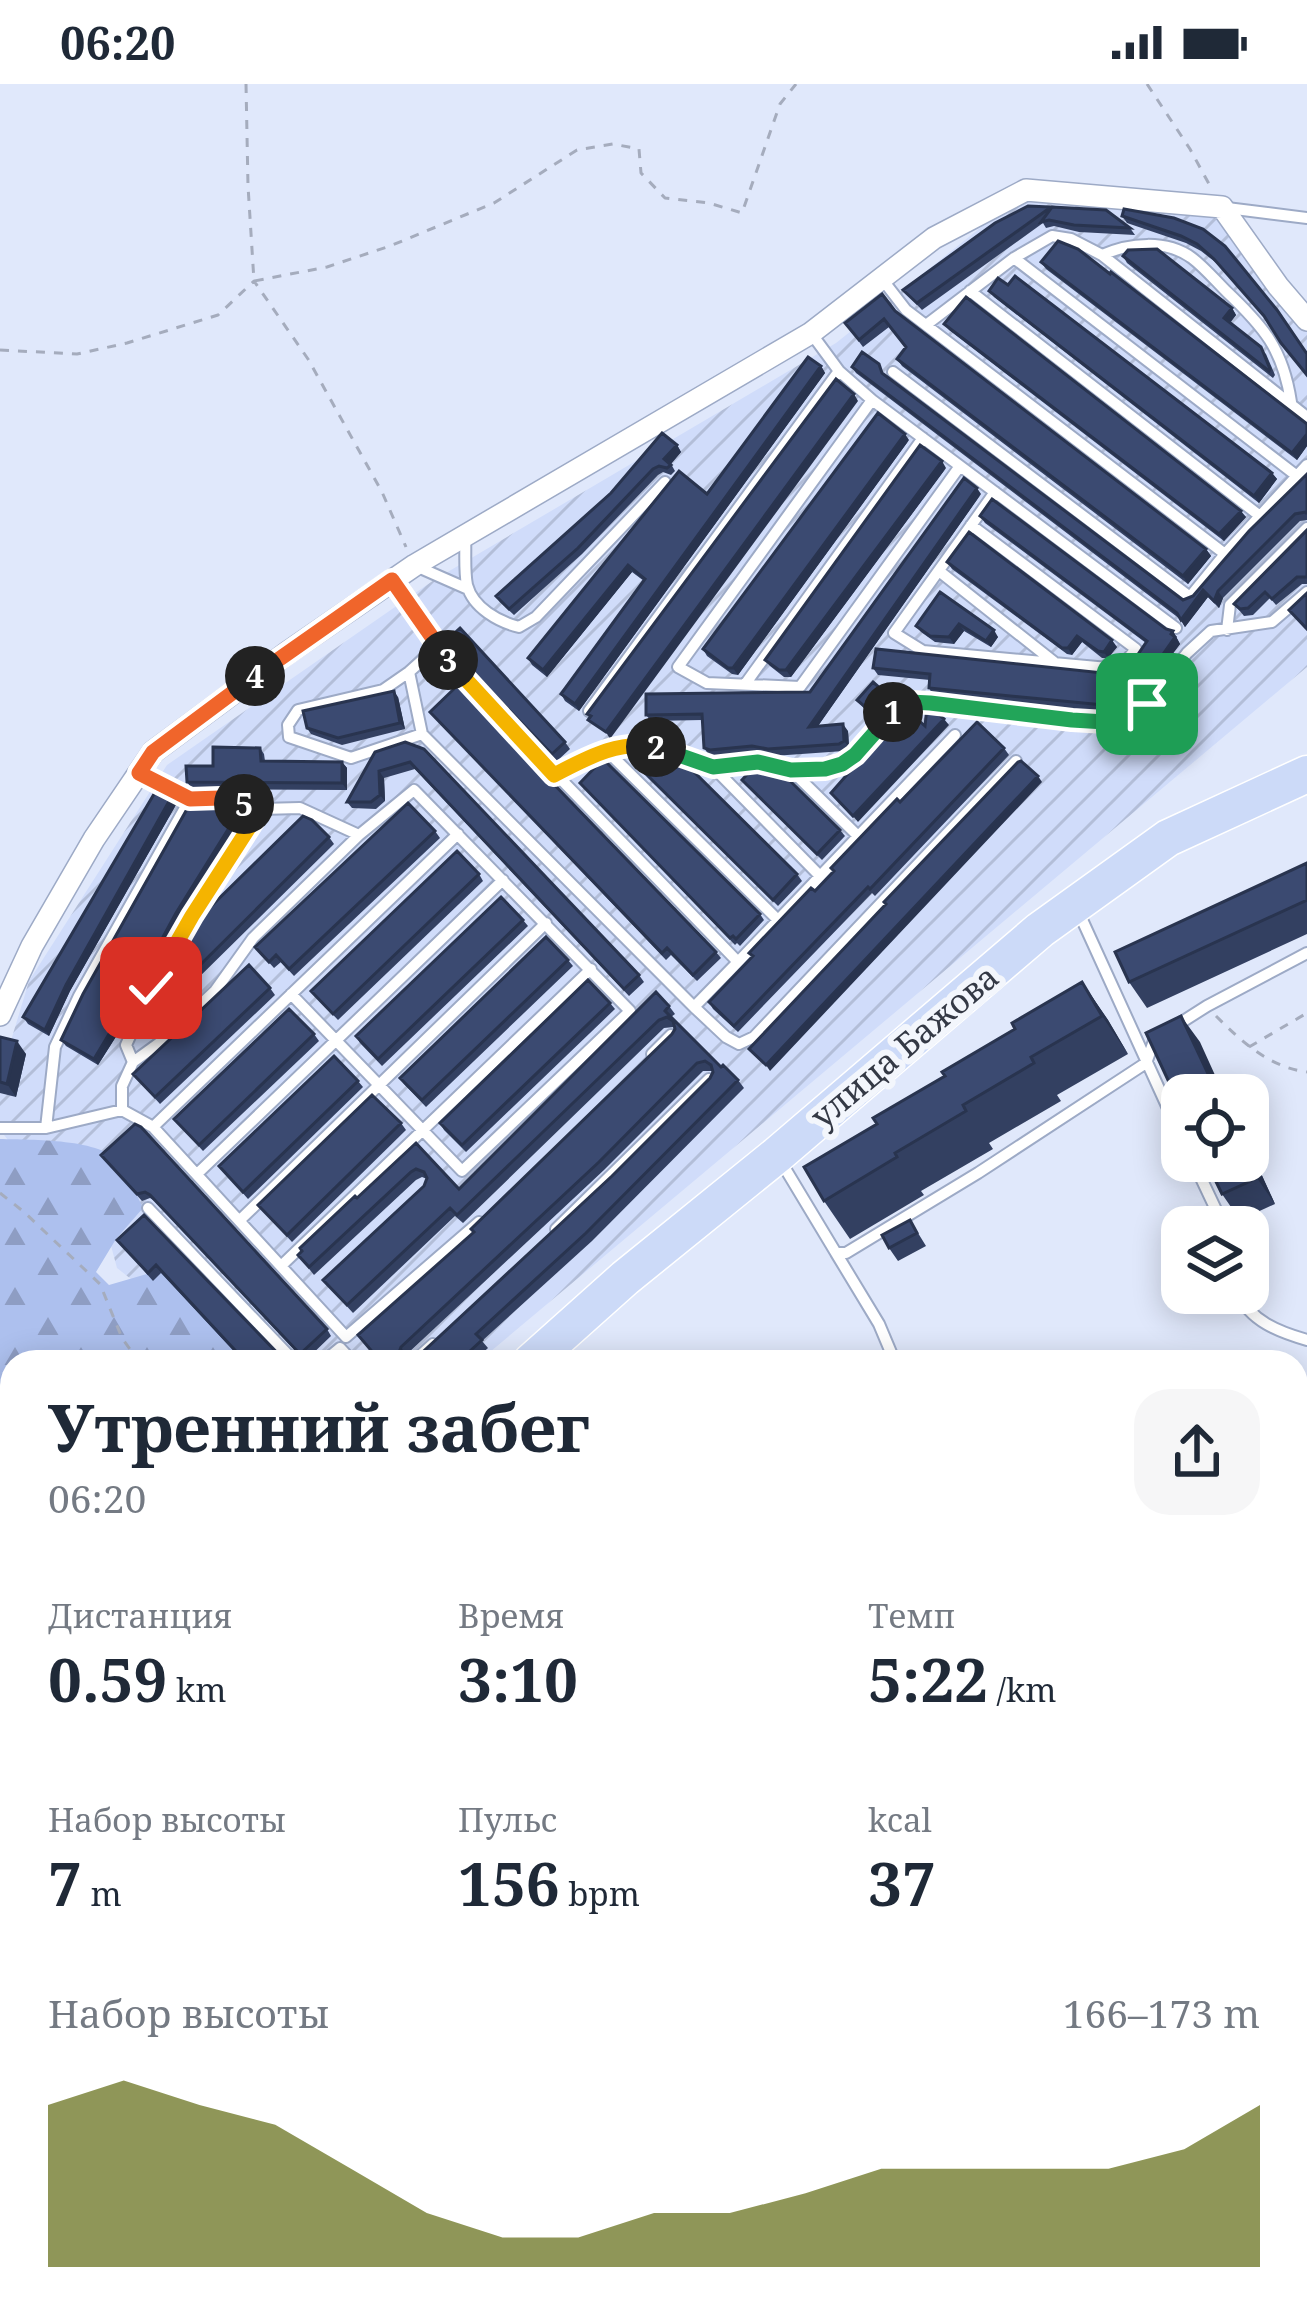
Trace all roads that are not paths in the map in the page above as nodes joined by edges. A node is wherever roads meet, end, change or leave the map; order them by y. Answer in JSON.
{"nodes":[{"id":1,"x":1222,"y":207,"type":"junction"},
{"id":2,"x":1307,"y":218,"type":"edge"},
{"id":3,"x":1102,"y":255,"type":"junction"},
{"id":4,"x":1014,"y":257,"type":"junction"},
{"id":5,"x":882,"y":279,"type":"junction"},
{"id":6,"x":970,"y":291,"type":"junction"},
{"id":7,"x":1307,"y":320,"type":"edge"},
{"id":8,"x":926,"y":325,"type":"junction"},
{"id":9,"x":812,"y":333,"type":"junction"},
{"id":10,"x":839,"y":371,"type":"junction"},
{"id":11,"x":893,"y":372,"type":"dead end"},
{"id":12,"x":872,"y":400,"type":"junction"},
{"id":13,"x":1291,"y":402,"type":"junction"},
{"id":14,"x":1307,"y":417,"type":"edge"},
{"id":15,"x":923,"y":438,"type":"junction"},
{"id":16,"x":1307,"y":465,"type":"edge"},
{"id":17,"x":960,"y":466,"type":"junction"},
{"id":18,"x":1297,"y":476,"type":"junction"},
{"id":19,"x":665,"y":482,"type":"edge"},
{"id":20,"x":995,"y":492,"type":"junction"},
{"id":21,"x":1260,"y":516,"type":"junction"},
{"id":22,"x":971,"y":525,"type":"junction"},
{"id":23,"x":1307,"y":528,"type":"edge"},
{"id":24,"x":465,"y":536,"type":"junction"},
{"id":25,"x":1225,"y":554,"type":"junction"},
{"id":26,"x":415,"y":565,"type":"junction"},
{"id":27,"x":939,"y":571,"type":"junction"},
{"id":28,"x":392,"y":580,"type":"junction"},
{"id":29,"x":468,"y":589,"type":"junction"},
{"id":30,"x":1307,"y":592,"type":"edge"},
{"id":31,"x":1176,"y":628,"type":"edge"},
{"id":32,"x":1227,"y":630,"type":"junction"},
{"id":33,"x":437,"y":646,"type":"junction"},
{"id":34,"x":1055,"y":663,"type":"junction"},
{"id":35,"x":410,"y":672,"type":"junction"},
{"id":36,"x":746,"y":683,"type":"junction"},
{"id":37,"x":589,"y":711,"type":"edge"},
{"id":38,"x":422,"y":734,"type":"junction"},
{"id":39,"x":956,"y":735,"type":"dead end"},
{"id":40,"x":605,"y":749,"type":"junction"},
{"id":41,"x":1016,"y":760,"type":"edge"},
{"id":42,"x":713,"y":767,"type":"junction"},
{"id":43,"x":791,"y":770,"type":"junction"},
{"id":44,"x":139,"y":773,"type":"junction"},
{"id":45,"x":1307,"y":774,"type":"edge"},
{"id":46,"x":554,"y":775,"type":"junction"},
{"id":47,"x":190,"y":799,"type":"junction"},
{"id":48,"x":261,"y":809,"type":"junction"},
{"id":49,"x":458,"y":834,"type":"junction"},
{"id":50,"x":359,"y":835,"type":"junction"},
{"id":51,"x":858,"y":836,"type":"junction"},
{"id":52,"x":820,"y":876,"type":"junction"},
{"id":53,"x":502,"y":880,"type":"junction"},
{"id":54,"x":1075,"y":904,"type":"junction"},
{"id":55,"x":778,"y":920,"type":"junction"},
{"id":56,"x":546,"y":922,"type":"junction"},
{"id":57,"x":1307,"y":952,"type":"edge"},
{"id":58,"x":738,"y":962,"type":"junction"},
{"id":59,"x":592,"y":969,"type":"junction"},
{"id":60,"x":291,"y":994,"type":"junction"},
{"id":61,"x":694,"y":1007,"type":"junction"},
{"id":62,"x":0,"y":1015,"type":"edge"},
{"id":63,"x":671,"y":1034,"type":"edge"},
{"id":64,"x":336,"y":1040,"type":"junction"},
{"id":65,"x":133,"y":1062,"type":"junction"},
{"id":66,"x":1146,"y":1064,"type":"junction"},
{"id":67,"x":638,"y":1067,"type":"edge"},
{"id":68,"x":709,"y":1079,"type":"edge"},
{"id":69,"x":379,"y":1085,"type":"junction"},
{"id":70,"x":1161,"y":1095,"type":"edge"},
{"id":71,"x":122,"y":1110,"type":"junction"},
{"id":72,"x":153,"y":1127,"type":"junction"},
{"id":73,"x":0,"y":1128,"type":"edge"},
{"id":74,"x":46,"y":1128,"type":"junction"},
{"id":75,"x":423,"y":1130,"type":"junction"},
{"id":76,"x":777,"y":1155,"type":"junction"},
{"id":77,"x":197,"y":1174,"type":"junction"},
{"id":78,"x":148,"y":1208,"type":"dead end"},
{"id":79,"x":492,"y":1210,"type":"edge"},
{"id":80,"x":240,"y":1220,"type":"junction"},
{"id":81,"x":542,"y":1241,"type":"edge"},
{"id":82,"x":836,"y":1253,"type":"junction"},
{"id":83,"x":281,"y":1265,"type":"junction"},
{"id":84,"x":325,"y":1279,"type":"edge"},
{"id":85,"x":308,"y":1294,"type":"junction"},
{"id":86,"x":1252,"y":1314,"type":"edge"},
{"id":87,"x":443,"y":1334,"type":"edge"},
{"id":88,"x":1307,"y":1340,"type":"edge"},
{"id":89,"x":343,"y":1342,"type":"junction"},
{"id":90,"x":284,"y":1350,"type":"edge"},
{"id":91,"x":335,"y":1350,"type":"edge"},
{"id":92,"x":347,"y":1350,"type":"edge"},
{"id":93,"x":426,"y":1350,"type":"edge"},
{"id":94,"x":544,"y":1350,"type":"edge"},
{"id":95,"x":890,"y":1350,"type":"edge"}],
"edges":[{"from":1,"to":2,"type":"lane"},
{"from":1,"to":5,"type":"street"},
{"from":1,"to":7,"type":"street"},
{"from":3,"to":4,"type":"lane"},
{"from":3,"to":13,"type":"lane"},
{"from":3,"to":13,"type":"lane"},
{"from":4,"to":6,"type":"lane"},
{"from":4,"to":18,"type":"lane"},
{"from":5,"to":8,"type":"lane"},
{"from":5,"to":9,"type":"street"},
{"from":6,"to":8,"type":"lane"},
{"from":6,"to":21,"type":"lane"},
{"from":8,"to":25,"type":"lane"},
{"from":9,"to":10,"type":"lane"},
{"from":9,"to":24,"type":"street"},
{"from":10,"to":12,"type":"lane"},
{"from":10,"to":37,"type":"lane"},
{"from":11,"to":25,"type":"lane"},
{"from":12,"to":15,"type":"lane"},
{"from":12,"to":36,"type":"lane"},
{"from":13,"to":14,"type":"lane"},
{"from":15,"to":17,"type":"lane"},
{"from":15,"to":36,"type":"lane"},
{"from":16,"to":18,"type":"lane"},
{"from":17,"to":20,"type":"lane"},
{"from":17,"to":36,"type":"lane"},
{"from":18,"to":21,"type":"lane"},
{"from":19,"to":29,"type":"lane"},
{"from":20,"to":22,"type":"lane"},
{"from":20,"to":31,"type":"lane"},
{"from":21,"to":25,"type":"lane"},
{"from":22,"to":27,"type":"lane"},
{"from":22,"to":34,"type":"lane"},
{"from":23,"to":32,"type":"lane"},
{"from":24,"to":26,"type":"street"},
{"from":24,"to":29,"type":"lane"},
{"from":26,"to":28,"type":"street"},
{"from":26,"to":29,"type":"lane"},
{"from":27,"to":34,"type":"lane"},
{"from":27,"to":34,"type":"lane"},
{"from":28,"to":33,"type":"lane"},
{"from":28,"to":44,"type":"street"},
{"from":30,"to":32,"type":"lane"},
{"from":32,"to":43,"type":"lane"},
{"from":33,"to":35,"type":"lane"},
{"from":33,"to":46,"type":"lane"},
{"from":35,"to":38,"type":"lane"},
{"from":35,"to":38,"type":"lane"},
{"from":38,"to":61,"type":"lane"},
{"from":39,"to":51,"type":"lane"},
{"from":40,"to":42,"type":"lane"},
{"from":40,"to":46,"type":"lane"},
{"from":40,"to":55,"type":"lane"},
{"from":41,"to":61,"type":"lane"},
{"from":42,"to":43,"type":"lane"},
{"from":42,"to":52,"type":"lane"},
{"from":43,"to":51,"type":"lane"},
{"from":44,"to":47,"type":"lane"},
{"from":44,"to":62,"type":"street"},
{"from":45,"to":54,"type":"highway","name":"улица Бажова"},
{"from":46,"to":58,"type":"lane"},
{"from":47,"to":48,"type":"lane"},
{"from":47,"to":74,"type":"lane"},
{"from":48,"to":50,"type":"lane"},
{"from":48,"to":65,"type":"lane"},
{"from":49,"to":50,"type":"lane"},
{"from":49,"to":53,"type":"lane"},
{"from":49,"to":60,"type":"lane"},
{"from":50,"to":65,"type":"lane"},
{"from":51,"to":52,"type":"lane"},
{"from":52,"to":55,"type":"lane"},
{"from":53,"to":56,"type":"lane"},
{"from":53,"to":64,"type":"lane"},
{"from":54,"to":66,"type":"lane"},
{"from":54,"to":76,"type":"highway","name":"улица Бажова"},
{"from":55,"to":58,"type":"lane"},
{"from":56,"to":59,"type":"lane"},
{"from":56,"to":69,"type":"lane"},
{"from":57,"to":66,"type":"lane"},
{"from":58,"to":61,"type":"lane"},
{"from":59,"to":75,"type":"lane"},
{"from":59,"to":75,"type":"lane"},
{"from":60,"to":64,"type":"lane"},
{"from":60,"to":72,"type":"lane"},
{"from":63,"to":67,"type":"lane"},
{"from":64,"to":69,"type":"lane"},
{"from":64,"to":77,"type":"lane"},
{"from":65,"to":71,"type":"lane"},
{"from":66,"to":70,"type":"lane"},
{"from":66,"to":82,"type":"lane"},
{"from":68,"to":81,"type":"lane"},
{"from":69,"to":75,"type":"lane"},
{"from":69,"to":80,"type":"lane"},
{"from":71,"to":72,"type":"lane"},
{"from":71,"to":74,"type":"lane"},
{"from":72,"to":77,"type":"lane"},
{"from":73,"to":74,"type":"lane"},
{"from":75,"to":83,"type":"lane"},
{"from":76,"to":82,"type":"lane"},
{"from":76,"to":94,"type":"highway","name":"улица Бажова"},
{"from":77,"to":80,"type":"lane"},
{"from":78,"to":90,"type":"lane"},
{"from":79,"to":89,"type":"lane"},
{"from":80,"to":83,"type":"lane"},
{"from":82,"to":95,"type":"lane"},
{"from":83,"to":85,"type":"lane"},
{"from":84,"to":85,"type":"lane"},
{"from":85,"to":89,"type":"lane"},
{"from":86,"to":88,"type":"lane"},
{"from":87,"to":93,"type":"lane"},
{"from":89,"to":91,"type":"lane"},
{"from":89,"to":92,"type":"lane"}]}
